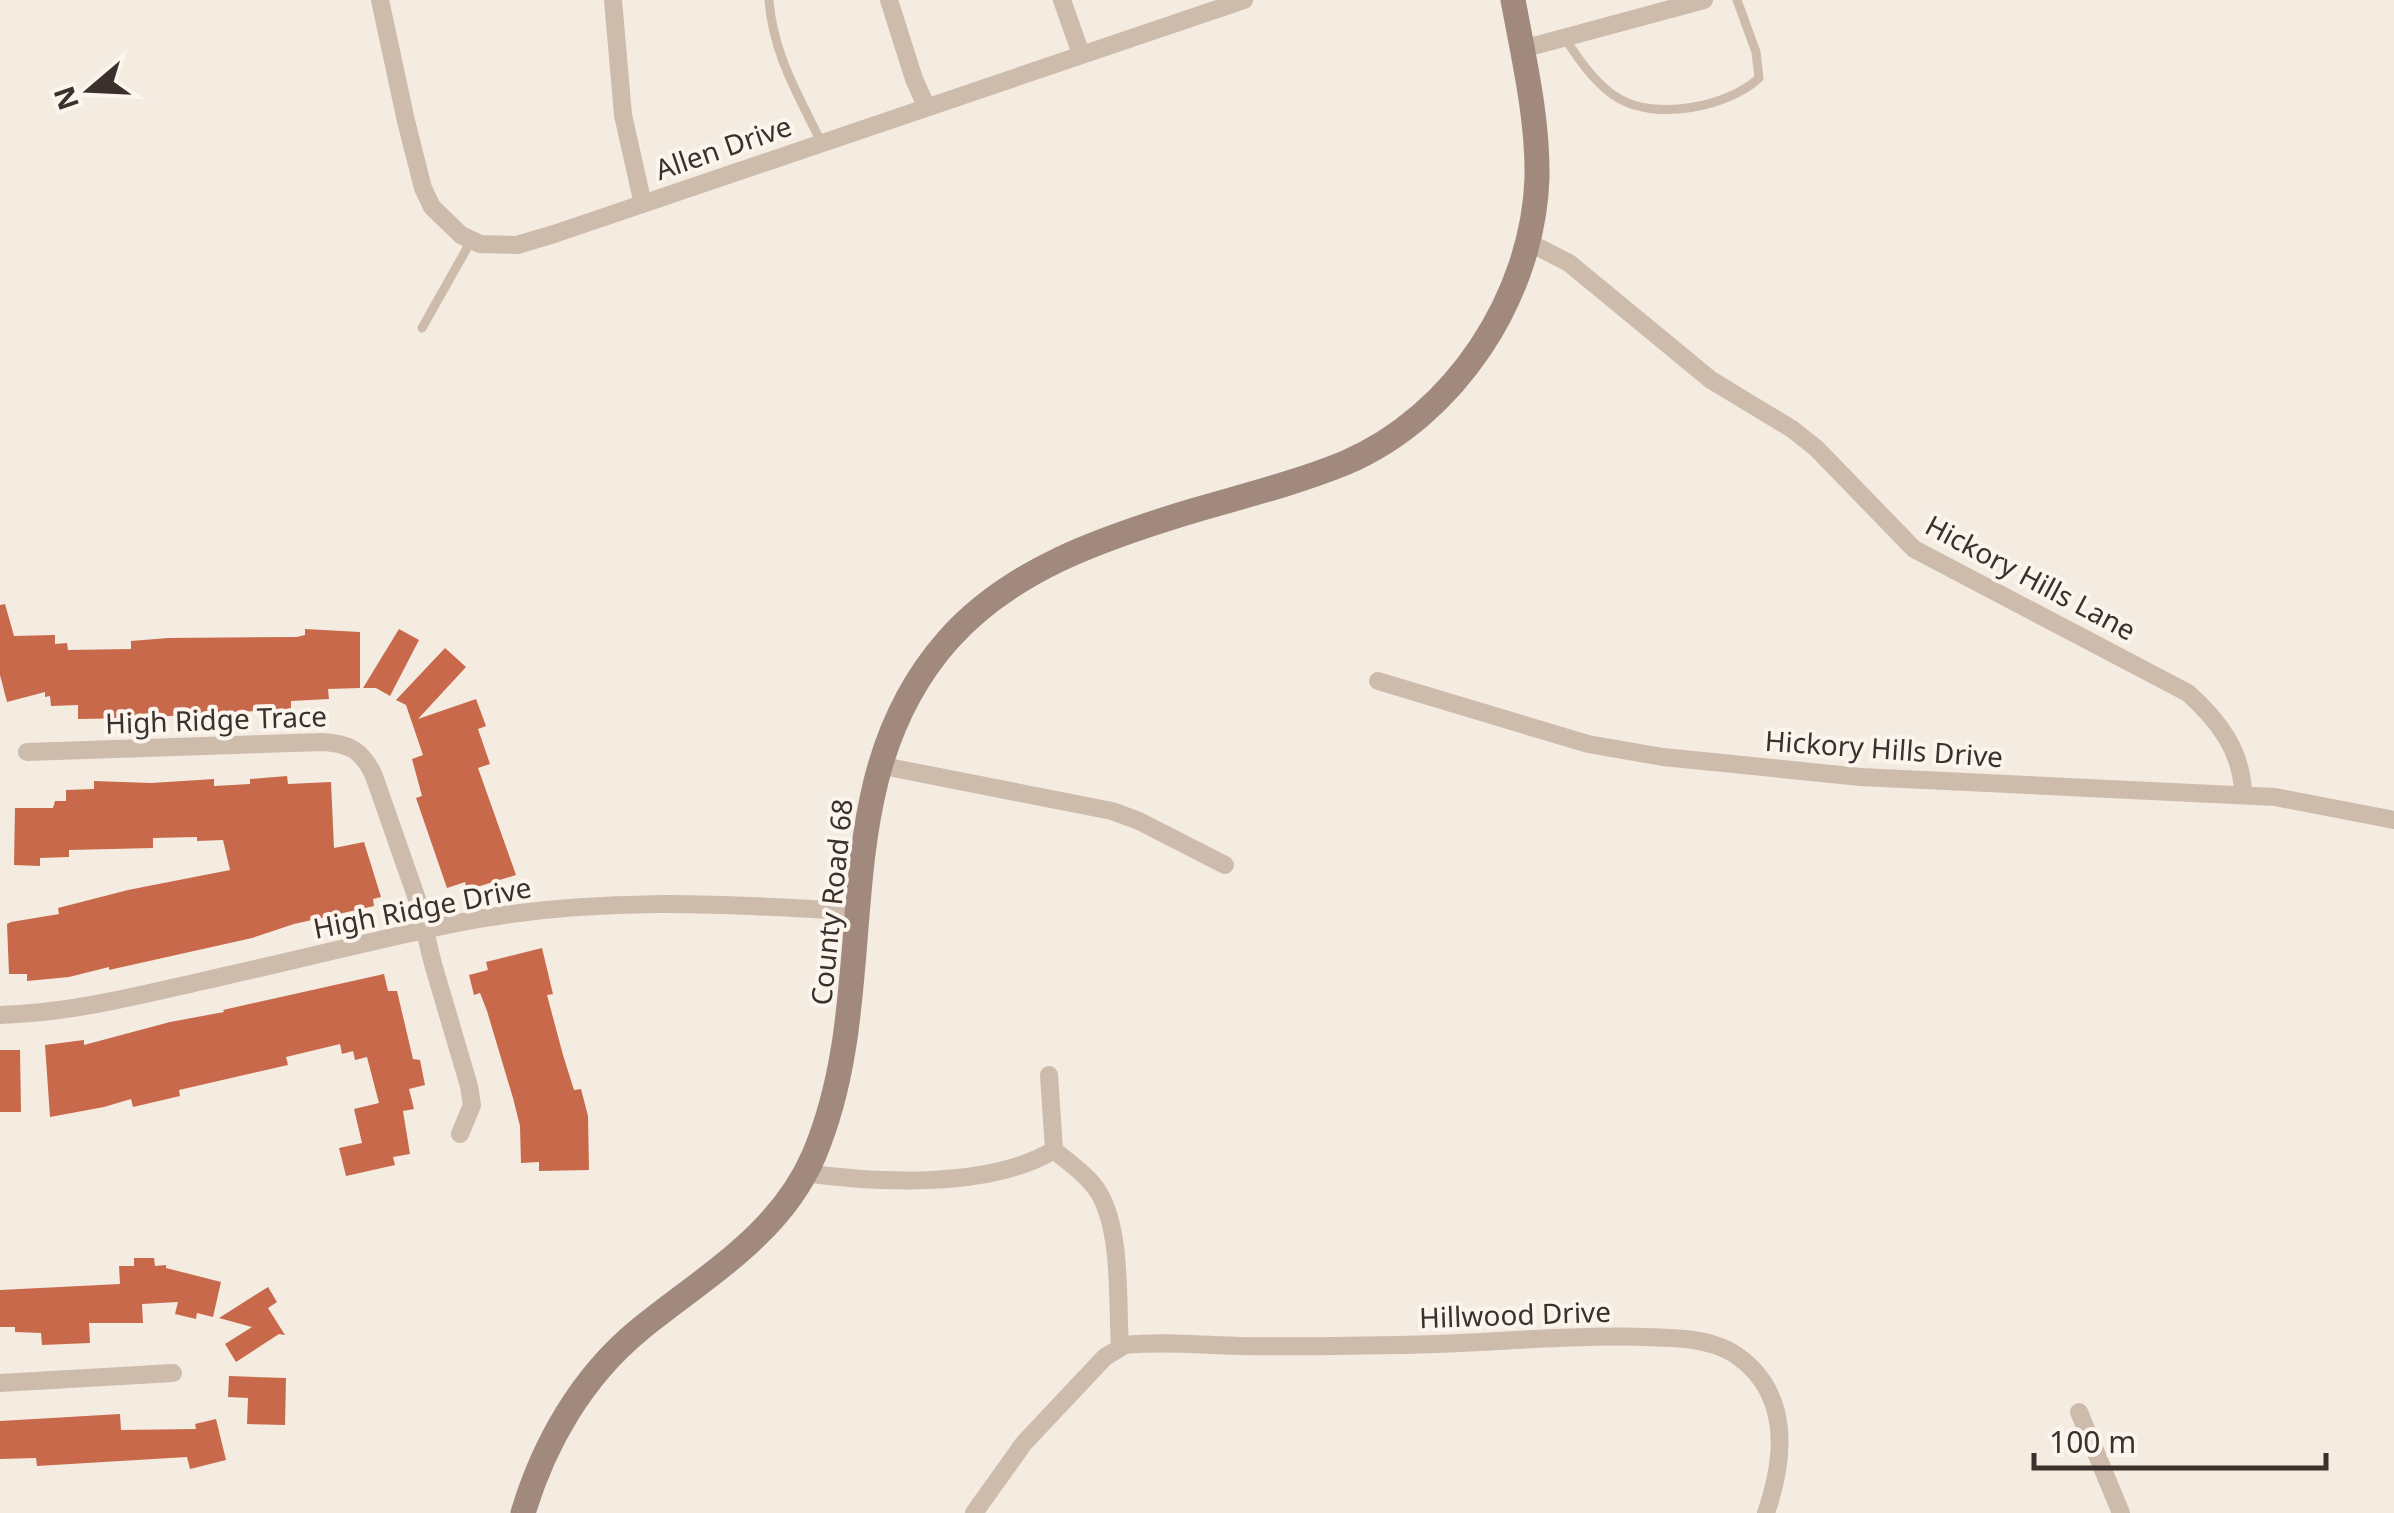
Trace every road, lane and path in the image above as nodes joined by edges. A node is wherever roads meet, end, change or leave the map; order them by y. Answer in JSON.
{"nodes":[{"id":1,"x":380,"y":0,"type":"edge"},
{"id":2,"x":613,"y":0,"type":"edge"},
{"id":3,"x":768,"y":0,"type":"edge"},
{"id":4,"x":888,"y":0,"type":"edge"},
{"id":5,"x":1062,"y":0,"type":"edge"},
{"id":6,"x":1244,"y":0,"type":"edge"},
{"id":7,"x":1514,"y":0,"type":"edge"},
{"id":8,"x":1704,"y":0,"type":"edge"},
{"id":9,"x":1738,"y":0,"type":"edge"},
{"id":10,"x":1565,"y":38,"type":"junction"},
{"id":11,"x":1522,"y":49,"type":"junction"},
{"id":12,"x":1080,"y":54,"type":"junction"},
{"id":13,"x":926,"y":106,"type":"junction"},
{"id":14,"x":821,"y":142,"type":"junction"},
{"id":15,"x":643,"y":204,"type":"junction"},
{"id":16,"x":471,"y":241,"type":"junction"},
{"id":17,"x":1528,"y":242,"type":"junction"},
{"id":18,"x":422,"y":328,"type":"dead end"},
{"id":19,"x":1378,"y":681,"type":"dead end"},
{"id":20,"x":27,"y":752,"type":"dead end"},
{"id":21,"x":878,"y":765,"type":"junction"},
{"id":22,"x":2243,"y":794,"type":"junction"},
{"id":23,"x":2394,"y":820,"type":"edge"},
{"id":24,"x":1224,"y":865,"type":"dead end"},
{"id":25,"x":859,"y":912,"type":"junction"},
{"id":26,"x":425,"y":930,"type":"junction"},
{"id":27,"x":0,"y":1014,"type":"edge"},
{"id":28,"x":1049,"y":1075,"type":"dead end"},
{"id":29,"x":460,"y":1134,"type":"dead end"},
{"id":30,"x":1054,"y":1150,"type":"junction"},
{"id":31,"x":804,"y":1173,"type":"junction"},
{"id":32,"x":1120,"y":1347,"type":"junction"},
{"id":33,"x":172,"y":1373,"type":"dead end"},
{"id":34,"x":0,"y":1383,"type":"edge"},
{"id":35,"x":2079,"y":1412,"type":"dead end"},
{"id":36,"x":523,"y":1513,"type":"edge"},
{"id":37,"x":974,"y":1513,"type":"edge"},
{"id":38,"x":1766,"y":1513,"type":"edge"},
{"id":39,"x":2121,"y":1513,"type":"edge"}],
"edges":[{"from":1,"to":16,"type":"street"},
{"from":2,"to":15,"type":"street"},
{"from":3,"to":14,"type":"lane"},
{"from":4,"to":13,"type":"street"},
{"from":5,"to":12,"type":"street"},
{"from":6,"to":12,"type":"street","name":"Allen Drive"},
{"from":7,"to":11,"type":"street","name":"County Road 68"},
{"from":8,"to":10,"type":"street"},
{"from":9,"to":10,"type":"lane"},
{"from":10,"to":11,"type":"street"},
{"from":11,"to":17,"type":"street","name":"County Road 68"},
{"from":12,"to":13,"type":"street","name":"Allen Drive"},
{"from":13,"to":14,"type":"street","name":"Allen Drive"},
{"from":14,"to":15,"type":"street","name":"Allen Drive"},
{"from":15,"to":16,"type":"street","name":"Allen Drive"},
{"from":16,"to":18,"type":"lane"},
{"from":17,"to":21,"type":"street","name":"County Road 68"},
{"from":17,"to":22,"type":"street","name":"Hickory Hills Lane"},
{"from":19,"to":22,"type":"street","name":"Hickory Hills Drive"},
{"from":20,"to":26,"type":"street","name":"High Ridge Trace"},
{"from":21,"to":24,"type":"street"},
{"from":21,"to":25,"type":"street","name":"County Road 68"},
{"from":22,"to":23,"type":"street","name":"Hickory Hills Drive"},
{"from":25,"to":26,"type":"street","name":"High Ridge Drive"},
{"from":25,"to":31,"type":"street","name":"County Road 68"},
{"from":26,"to":27,"type":"street","name":"High Ridge Drive"},
{"from":26,"to":29,"type":"street","name":"High Ridge Trace"},
{"from":28,"to":30,"type":"street"},
{"from":30,"to":31,"type":"street"},
{"from":30,"to":32,"type":"street"},
{"from":31,"to":36,"type":"street","name":"County Road 68"},
{"from":32,"to":37,"type":"street"},
{"from":32,"to":38,"type":"street","name":"Hillwood Drive"},
{"from":33,"to":34,"type":"street"},
{"from":35,"to":39,"type":"street"}]}
